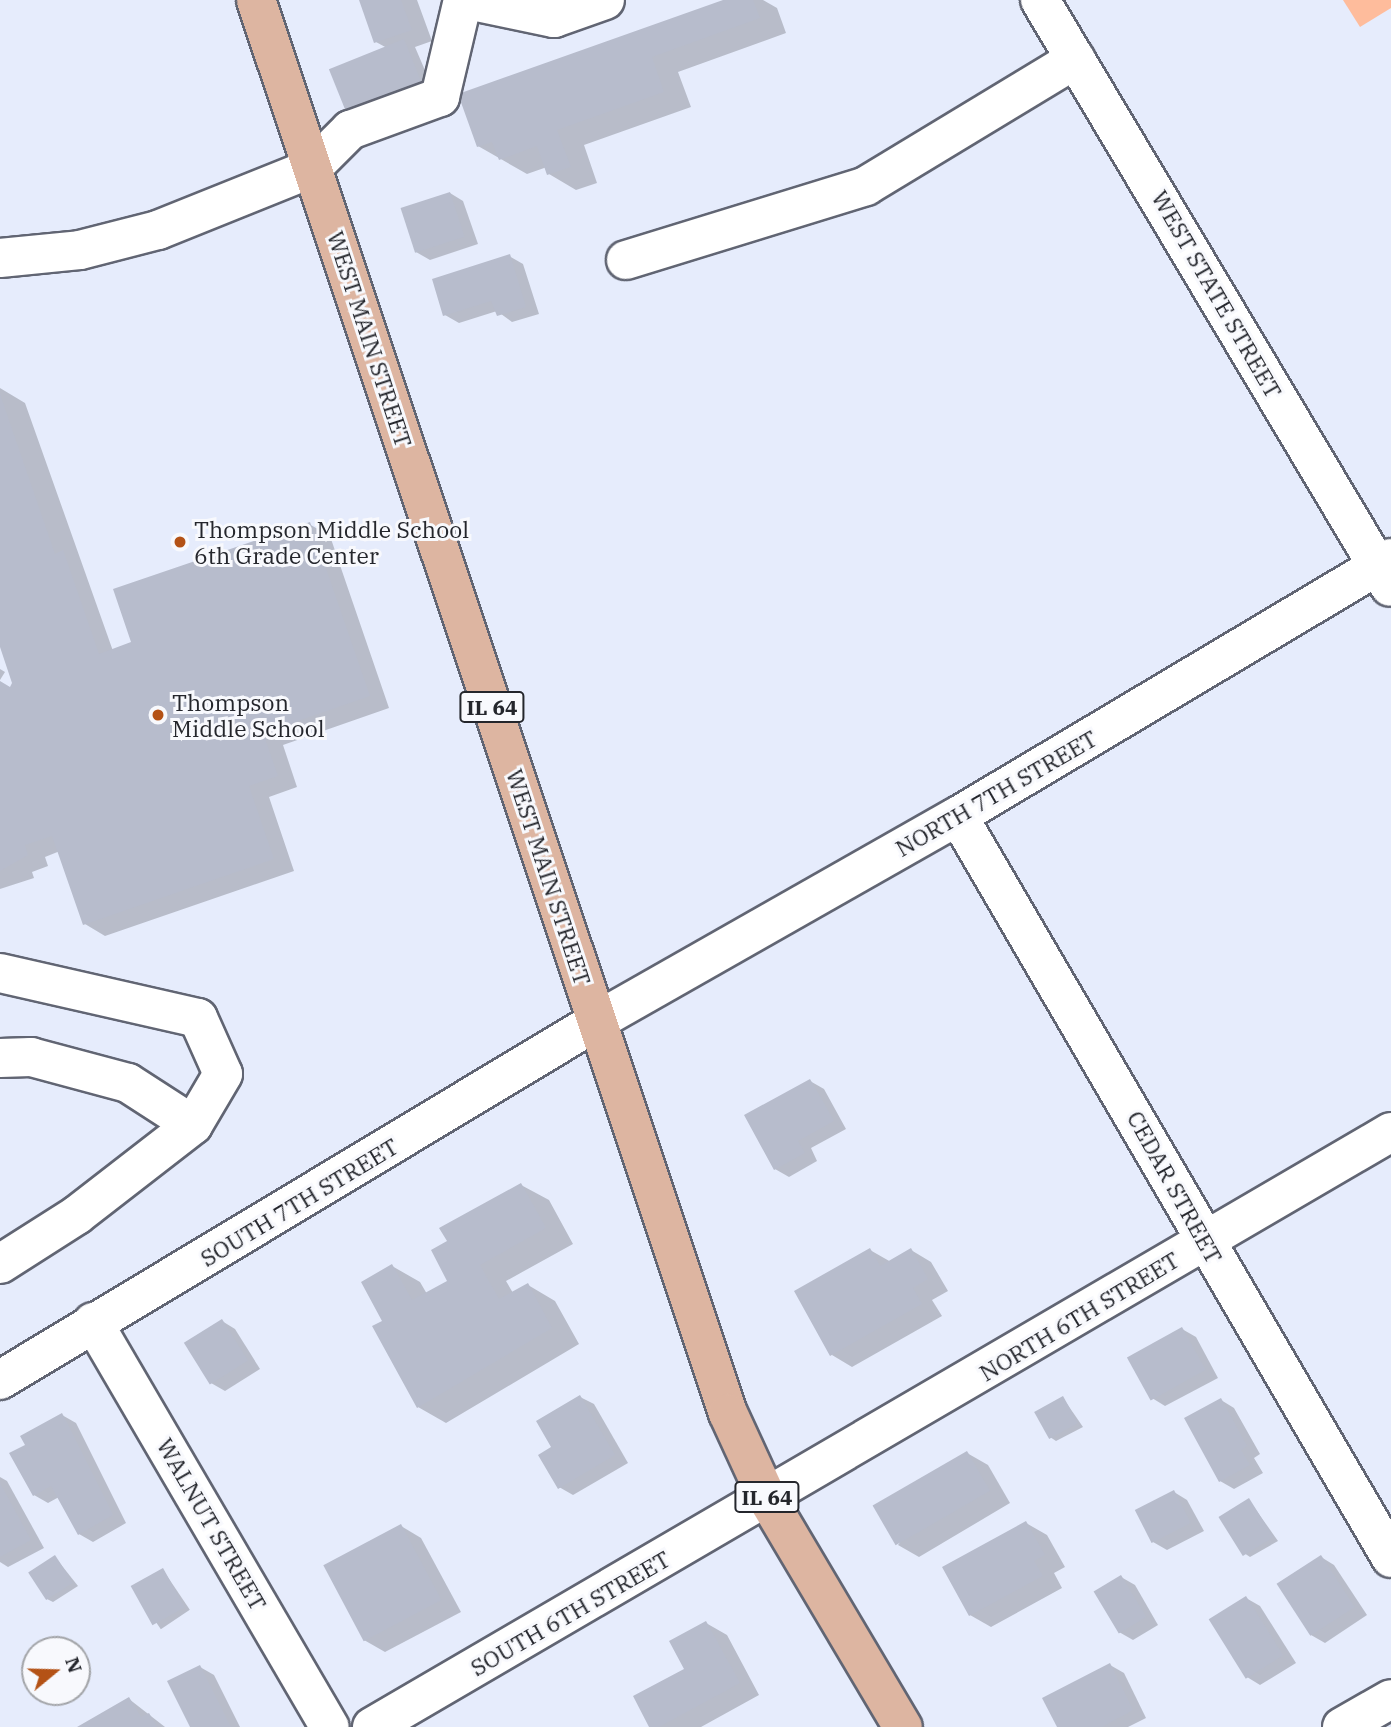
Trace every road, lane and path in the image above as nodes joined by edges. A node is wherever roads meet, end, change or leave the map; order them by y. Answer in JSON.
{"nodes":[{"id":1,"x":256,"y":0,"type":"edge"},
{"id":2,"x":465,"y":0,"type":"edge"},
{"id":3,"x":605,"y":0,"type":"edge"},
{"id":4,"x":1040,"y":0,"type":"edge"},
{"id":5,"x":1076,"y":59,"type":"junction"},
{"id":6,"x":312,"y":168,"type":"junction"},
{"id":7,"x":626,"y":260,"type":"dead end"},
{"id":8,"x":1,"y":264,"type":"edge"},
{"id":9,"x":1387,"y":571,"type":"edge"},
{"id":10,"x":958,"y":816,"type":"junction"},
{"id":11,"x":0,"y":973,"type":"edge"},
{"id":12,"x":597,"y":1021,"type":"junction"},
{"id":13,"x":0,"y":1058,"type":"edge"},
{"id":14,"x":193,"y":1125,"type":"junction"},
{"id":15,"x":1391,"y":1132,"type":"edge"},
{"id":16,"x":1206,"y":1241,"type":"junction"},
{"id":17,"x":0,"y":1264,"type":"edge"},
{"id":18,"x":93,"y":1322,"type":"junction"},
{"id":19,"x":0,"y":1380,"type":"edge"},
{"id":20,"x":768,"y":1500,"type":"junction"},
{"id":21,"x":1391,"y":1558,"type":"edge"},
{"id":22,"x":1391,"y":1699,"type":"edge"},
{"id":23,"x":330,"y":1727,"type":"edge"},
{"id":24,"x":372,"y":1727,"type":"edge"},
{"id":25,"x":903,"y":1727,"type":"edge"},
{"id":26,"x":1342,"y":1727,"type":"edge"}],
"edges":[{"from":1,"to":6,"type":"main road","name":"WEST MAIN STREET","number":"IL 64"},
{"from":2,"to":3,"type":"street"},
{"from":2,"to":6,"type":"street"},
{"from":4,"to":5,"type":"street","name":"WEST STATE STREET"},
{"from":5,"to":7,"type":"street"},
{"from":5,"to":9,"type":"street","name":"WEST STATE STREET"},
{"from":6,"to":8,"type":"street"},
{"from":6,"to":12,"type":"main road","name":"WEST MAIN STREET","number":"IL 64"},
{"from":9,"to":10,"type":"street","name":"NORTH 7TH STREET"},
{"from":10,"to":12,"type":"street","name":"NORTH 7TH STREET"},
{"from":10,"to":16,"type":"street","name":"CEDAR STREET"},
{"from":11,"to":14,"type":"street"},
{"from":12,"to":18,"type":"street","name":"SOUTH 7TH STREET"},
{"from":12,"to":20,"type":"main road","name":"WEST MAIN STREET","number":"IL 64"},
{"from":13,"to":14,"type":"street"},
{"from":14,"to":17,"type":"street"},
{"from":15,"to":16,"type":"street","name":"NORTH 6TH STREET"},
{"from":16,"to":20,"type":"street","name":"NORTH 6TH STREET"},
{"from":16,"to":21,"type":"street","name":"CEDAR STREET"},
{"from":18,"to":19,"type":"street","name":"SOUTH 7TH STREET"},
{"from":18,"to":23,"type":"street","name":"WALNUT STREET"},
{"from":20,"to":24,"type":"street","name":"SOUTH 6TH STREET"},
{"from":20,"to":25,"type":"main road","name":"WEST MAIN STREET","number":"IL 64"},
{"from":22,"to":26,"type":"street"}]}
